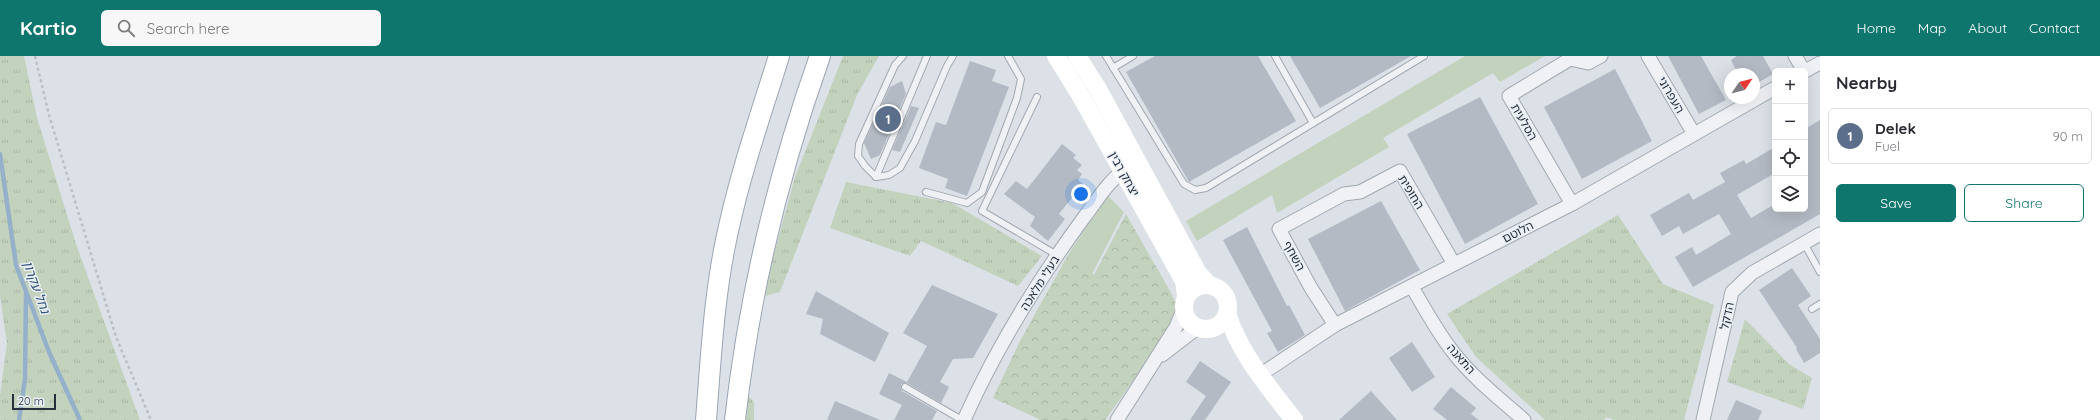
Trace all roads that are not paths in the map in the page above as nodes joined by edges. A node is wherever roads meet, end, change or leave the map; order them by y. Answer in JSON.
{"nodes":[{"id":1,"x":779,"y":56,"type":"edge"},
{"id":2,"x":820,"y":56,"type":"edge"},
{"id":3,"x":903,"y":56,"type":"edge"},
{"id":4,"x":927,"y":56,"type":"edge"},
{"id":5,"x":954,"y":56,"type":"edge"},
{"id":6,"x":1008,"y":56,"type":"edge"},
{"id":7,"x":1056,"y":56,"type":"edge"},
{"id":8,"x":1077,"y":56,"type":"edge"},
{"id":9,"x":1106,"y":56,"type":"edge"},
{"id":10,"x":1133,"y":56,"type":"edge"},
{"id":11,"x":1275,"y":56,"type":"edge"},
{"id":12,"x":1424,"y":56,"type":"edge"},
{"id":13,"x":1601,"y":56,"type":"edge"},
{"id":14,"x":1648,"y":56,"type":"edge"},
{"id":15,"x":1795,"y":56,"type":"edge"},
{"id":16,"x":1820,"y":64,"type":"edge"},
{"id":17,"x":1113,"y":68,"type":"junction"},
{"id":18,"x":1802,"y":68,"type":"edge"},
{"id":19,"x":1808,"y":69,"type":"edge"},
{"id":20,"x":1772,"y":90,"type":"edge"},
{"id":21,"x":1037,"y":97,"type":"dead end"},
{"id":22,"x":1313,"y":123,"type":"junction"},
{"id":23,"x":1694,"y":134,"type":"junction"},
{"id":24,"x":1138,"y":161,"type":"junction"},
{"id":25,"x":1122,"y":171,"type":"junction"},
{"id":26,"x":876,"y":177,"type":"junction"},
{"id":27,"x":926,"y":192,"type":"dead end"},
{"id":28,"x":1344,"y":194,"type":"joint"},
{"id":29,"x":1572,"y":204,"type":"junction"},
{"id":30,"x":1820,"y":234,"type":"edge"},
{"id":31,"x":1804,"y":243,"type":"junction"},
{"id":32,"x":1057,"y":255,"type":"junction"},
{"id":33,"x":1454,"y":264,"type":"junction"},
{"id":34,"x":1820,"y":272,"type":"edge"},
{"id":35,"x":1209,"y":285,"type":"junction"},
{"id":36,"x":1412,"y":287,"type":"junction"},
{"id":37,"x":1185,"y":303,"type":"junction"},
{"id":38,"x":1820,"y":304,"type":"edge"},
{"id":39,"x":1812,"y":309,"type":"dead end"},
{"id":40,"x":1227,"y":313,"type":"junction"},
{"id":41,"x":1335,"y":325,"type":"junction"},
{"id":42,"x":1206,"y":328,"type":"junction"},
{"id":43,"x":1157,"y":358,"type":"junction"},
{"id":44,"x":1259,"y":373,"type":"junction"},
{"id":45,"x":904,"y":387,"type":"dead end"},
{"id":46,"x":706,"y":420,"type":"edge"},
{"id":47,"x":735,"y":420,"type":"edge"},
{"id":48,"x":963,"y":420,"type":"edge"},
{"id":49,"x":1117,"y":420,"type":"edge"},
{"id":50,"x":1294,"y":420,"type":"edge"},
{"id":51,"x":1524,"y":420,"type":"edge"},
{"id":52,"x":1702,"y":420,"type":"edge"}],
"edges":[{"from":1,"to":46,"type":"main road"},
{"from":2,"to":47,"type":"main road"},
{"from":3,"to":26,"type":"lane"},
{"from":4,"to":26,"type":"lane"},
{"from":5,"to":26,"type":"lane"},
{"from":6,"to":27,"type":"lane"},
{"from":7,"to":25,"type":"street","name":"יצחק רבין"},
{"from":8,"to":24,"type":"street","name":"יצחק רבין"},
{"from":9,"to":17,"type":"lane"},
{"from":10,"to":17,"type":"lane"},
{"from":11,"to":22,"type":"lane"},
{"from":12,"to":22,"type":"lane"},
{"from":13,"to":29,"type":"street","name":"הסלעית"},
{"from":14,"to":23,"type":"street","name":"העפרוני"},
{"from":15,"to":18,"type":"street"},
{"from":16,"to":19,"type":"street"},
{"from":17,"to":22,"type":"lane"},
{"from":20,"to":23,"type":"street","name":"הלוטם"},
{"from":21,"to":32,"type":"lane"},
{"from":23,"to":29,"type":"street","name":"הלוטם"},
{"from":24,"to":25,"type":"street","name":"בעלי מלאכה"},
{"from":24,"to":35,"type":"street","name":"יצחק רבין"},
{"from":25,"to":32,"type":"street","name":"בעלי מלאכה"},
{"from":25,"to":37,"type":"street","name":"יצחק רבין"},
{"from":28,"to":33,"type":"street","name":"החופית"},
{"from":28,"to":41,"type":"street","name":"השחף"},
{"from":29,"to":33,"type":"street","name":"הלוטם"},
{"from":30,"to":31,"type":"street","name":"הדקל"},
{"from":31,"to":34,"type":"lane"},
{"from":31,"to":52,"type":"street","name":"הדקל"},
{"from":32,"to":48,"type":"street","name":"בעלי מלאכה"},
{"from":33,"to":36,"type":"street","name":"הלוטם"},
{"from":35,"to":37,"type":"street"},
{"from":35,"to":40,"type":"street"},
{"from":36,"to":41,"type":"street","name":"הלוטם"},
{"from":36,"to":51,"type":"street","name":"התאנה"},
{"from":37,"to":42,"type":"street"},
{"from":37,"to":43,"type":"street"},
{"from":38,"to":39,"type":"lane"},
{"from":40,"to":42,"type":"street"},
{"from":40,"to":44,"type":"street"},
{"from":41,"to":44,"type":"street","name":"הלוטם"},
{"from":42,"to":43,"type":"street"},
{"from":42,"to":44,"type":"street"},
{"from":43,"to":49,"type":"street"},
{"from":44,"to":50,"type":"street"},
{"from":45,"to":48,"type":"lane"}]}
